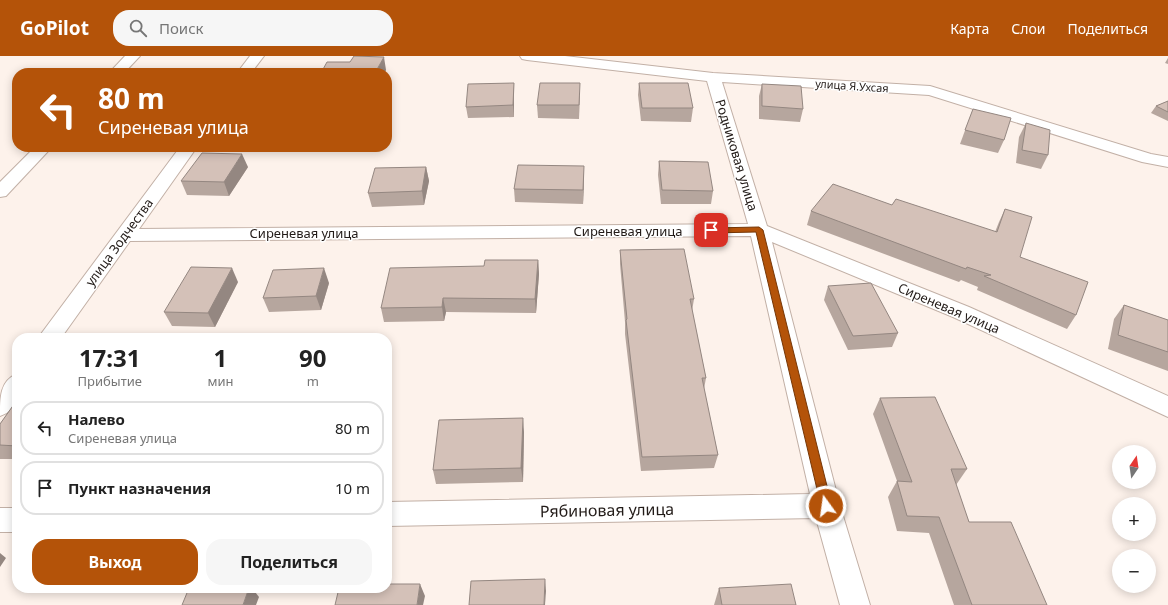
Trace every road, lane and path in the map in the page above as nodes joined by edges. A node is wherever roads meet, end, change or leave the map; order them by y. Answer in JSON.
{"nodes":[{"id":1,"x":133,"y":56,"type":"edge"},
{"id":2,"x":257,"y":56,"type":"edge"},
{"id":3,"x":527,"y":56,"type":"edge"},
{"id":4,"x":121,"y":68,"type":"edge"},
{"id":5,"x":248,"y":68,"type":"edge"},
{"id":6,"x":713,"y":77,"type":"junction"},
{"id":7,"x":39,"y":152,"type":"edge"},
{"id":8,"x":185,"y":152,"type":"edge"},
{"id":9,"x":1168,"y":162,"type":"edge"},
{"id":10,"x":0,"y":192,"type":"edge"},
{"id":11,"x":759,"y":230,"type":"junction"},
{"id":12,"x":124,"y":235,"type":"junction"},
{"id":13,"x":53,"y":333,"type":"edge"},
{"id":14,"x":12,"y":390,"type":"edge"},
{"id":15,"x":0,"y":406,"type":"edge"},
{"id":16,"x":1168,"y":407,"type":"edge"},
{"id":17,"x":826,"y":506,"type":"junction"},
{"id":18,"x":392,"y":514,"type":"edge"},
{"id":19,"x":0,"y":520,"type":"edge"},
{"id":20,"x":12,"y":520,"type":"edge"},
{"id":21,"x":855,"y":605,"type":"edge"}],
"edges":[{"from":1,"to":4,"type":"street"},
{"from":2,"to":5,"type":"street"},
{"from":3,"to":6,"type":"street","name":"улица Я.Ухсая"},
{"from":6,"to":9,"type":"street","name":"улица Я.Ухсая"},
{"from":6,"to":11,"type":"street","name":"Родниковая улица"},
{"from":7,"to":10,"type":"street"},
{"from":8,"to":12,"type":"street","name":"улица Зодчества"},
{"from":11,"to":12,"type":"street","name":"Сиреневая улица"},
{"from":11,"to":16,"type":"street","name":"Сиреневая улица"},
{"from":11,"to":17,"type":"street","name":"Родниковая улица"},
{"from":12,"to":13,"type":"street","name":"улица Зодчества"},
{"from":14,"to":15,"type":"street"},
{"from":17,"to":18,"type":"street","name":"Рябиновая улица"},
{"from":17,"to":21,"type":"street","name":"Родниковая улица"},
{"from":19,"to":20,"type":"street"}]}
